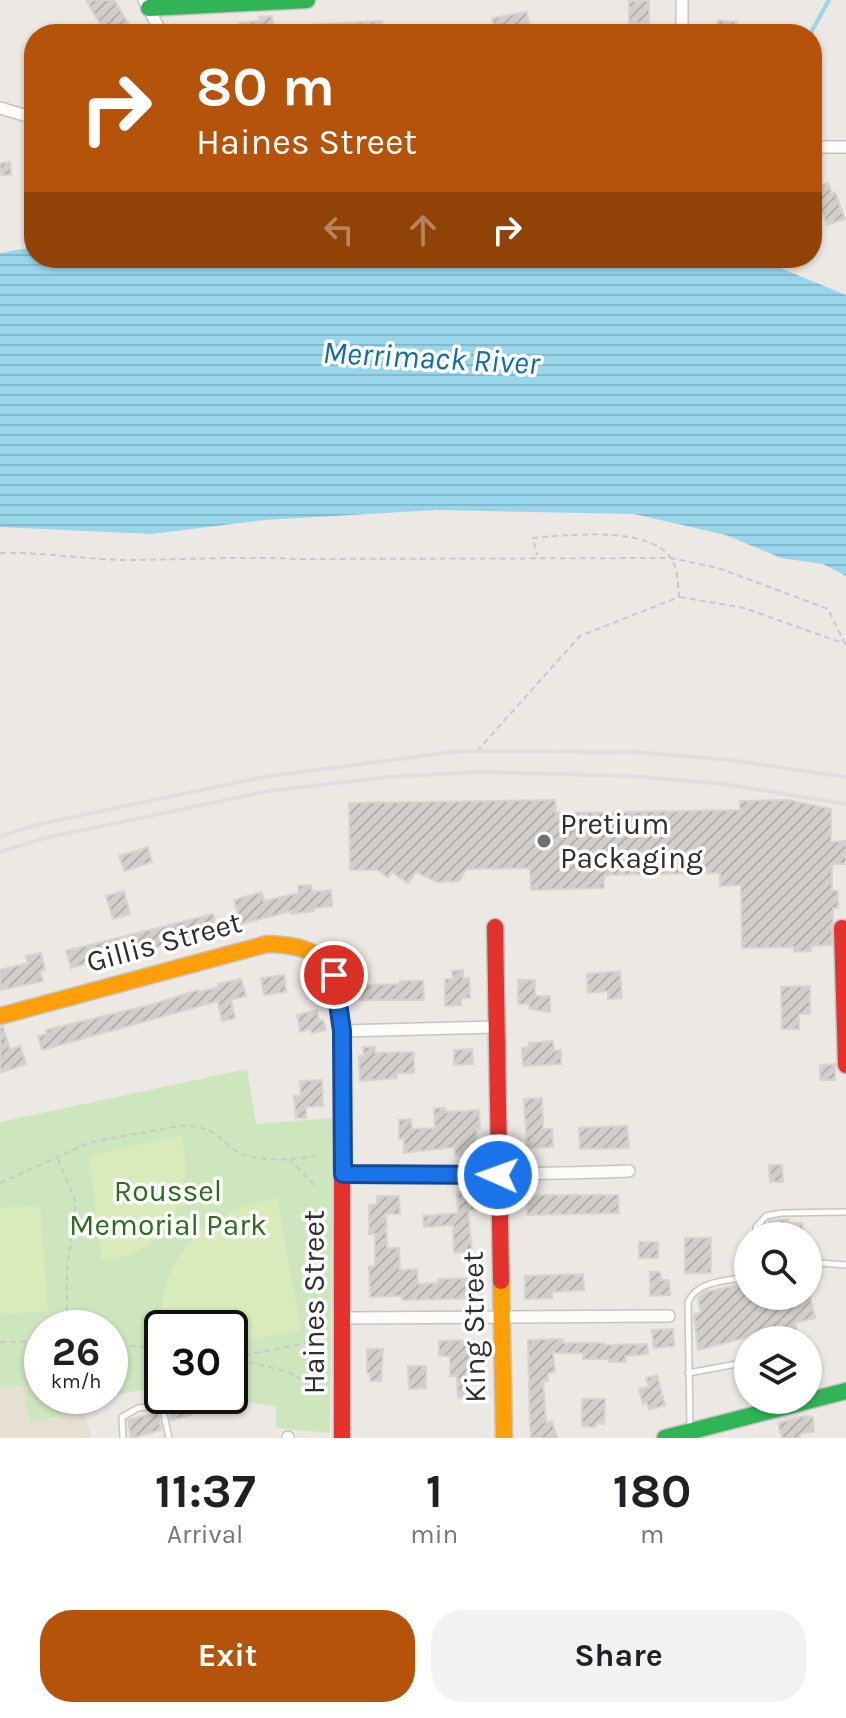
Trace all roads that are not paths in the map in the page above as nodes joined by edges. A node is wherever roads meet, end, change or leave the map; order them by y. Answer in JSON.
{"nodes":[{"id":1,"x":307,"y":0,"type":"edge"},
{"id":2,"x":682,"y":0,"type":"edge"},
{"id":3,"x":281,"y":1,"type":"edge"},
{"id":4,"x":146,"y":4,"type":"edge"},
{"id":5,"x":157,"y":24,"type":"edge"},
{"id":6,"x":682,"y":24,"type":"edge"},
{"id":7,"x":0,"y":108,"type":"edge"},
{"id":8,"x":24,"y":115,"type":"edge"},
{"id":9,"x":822,"y":147,"type":"edge"},
{"id":10,"x":846,"y":147,"type":"edge"},
{"id":11,"x":495,"y":927,"type":"dead end"},
{"id":12,"x":842,"y":928,"type":"dead end"},
{"id":13,"x":334,"y":975,"type":"joint"},
{"id":14,"x":0,"y":1016,"type":"edge"},
{"id":15,"x":496,"y":1027,"type":"junction"},
{"id":16,"x":342,"y":1031,"type":"junction"},
{"id":17,"x":846,"y":1065,"type":"edge"},
{"id":18,"x":629,"y":1171,"type":"dead end"},
{"id":19,"x":343,"y":1174,"type":"junction"},
{"id":20,"x":498,"y":1175,"type":"junction"},
{"id":21,"x":846,"y":1212,"type":"edge"},
{"id":22,"x":761,"y":1222,"type":"edge"},
{"id":23,"x":822,"y":1263,"type":"edge"},
{"id":24,"x":846,"y":1265,"type":"edge"},
{"id":25,"x":734,"y":1280,"type":"edge"},
{"id":26,"x":502,"y":1316,"type":"junction"},
{"id":27,"x":669,"y":1316,"type":"dead end"},
{"id":28,"x":342,"y":1318,"type":"junction"},
{"id":29,"x":734,"y":1365,"type":"edge"},
{"id":30,"x":688,"y":1373,"type":"junction"},
{"id":31,"x":846,"y":1391,"type":"edge"},
{"id":32,"x":822,"y":1396,"type":"edge"},
{"id":33,"x":751,"y":1414,"type":"edge"},
{"id":34,"x":690,"y":1431,"type":"junction"},
{"id":35,"x":671,"y":1437,"type":"edge"},
{"id":36,"x":123,"y":1438,"type":"edge"},
{"id":37,"x":169,"y":1438,"type":"edge"},
{"id":38,"x":342,"y":1438,"type":"edge"},
{"id":39,"x":504,"y":1438,"type":"edge"}],
"edges":[{"from":1,"to":3,"type":"street"},
{"from":2,"to":6,"type":"street"},
{"from":3,"to":4,"type":"street"},
{"from":4,"to":5,"type":"street"},
{"from":7,"to":8,"type":"street"},
{"from":9,"to":10,"type":"street"},
{"from":11,"to":15,"type":"street","name":"King Street"},
{"from":12,"to":17,"type":"street"},
{"from":13,"to":14,"type":"street","name":"Gillis Street"},
{"from":13,"to":16,"type":"street","name":"Haines Street"},
{"from":15,"to":16,"type":"street"},
{"from":15,"to":20,"type":"street","name":"King Street"},
{"from":16,"to":19,"type":"street","name":"Haines Street"},
{"from":18,"to":20,"type":"street"},
{"from":19,"to":20,"type":"street"},
{"from":19,"to":28,"type":"street","name":"Haines Street"},
{"from":20,"to":26,"type":"street","name":"King Street"},
{"from":21,"to":22,"type":"lane"},
{"from":23,"to":24,"type":"lane"},
{"from":25,"to":30,"type":"lane"},
{"from":26,"to":27,"type":"street"},
{"from":26,"to":28,"type":"street"},
{"from":26,"to":39,"type":"street","name":"King Street"},
{"from":28,"to":38,"type":"street","name":"Haines Street"},
{"from":29,"to":30,"type":"lane"},
{"from":30,"to":34,"type":"lane"},
{"from":31,"to":32,"type":"street"},
{"from":33,"to":34,"type":"street"},
{"from":34,"to":35,"type":"street"},
{"from":36,"to":37,"type":"lane"}]}
